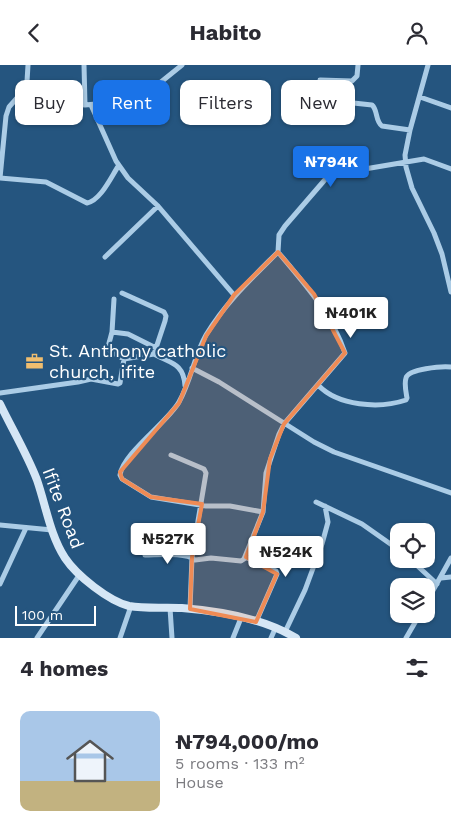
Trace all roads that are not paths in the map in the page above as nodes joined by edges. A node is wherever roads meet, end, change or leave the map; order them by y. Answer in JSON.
{"nodes":[{"id":1,"x":28,"y":65,"type":"edge"},
{"id":2,"x":84,"y":65,"type":"edge"},
{"id":3,"x":182,"y":65,"type":"edge"},
{"id":4,"x":358,"y":65,"type":"edge"},
{"id":5,"x":428,"y":65,"type":"edge"},
{"id":6,"x":27,"y":80,"type":"edge"},
{"id":7,"x":353,"y":80,"type":"edge"},
{"id":8,"x":420,"y":97,"type":"junction"},
{"id":9,"x":15,"y":101,"type":"edge"},
{"id":10,"x":355,"y":103,"type":"edge"},
{"id":11,"x":83,"y":104,"type":"edge"},
{"id":12,"x":88,"y":105,"type":"junction"},
{"id":13,"x":451,"y":108,"type":"edge"},
{"id":14,"x":410,"y":130,"type":"junction"},
{"id":15,"x":406,"y":162,"type":"junction"},
{"id":16,"x":119,"y":165,"type":"junction"},
{"id":17,"x":451,"y":169,"type":"edge"},
{"id":18,"x":0,"y":178,"type":"edge"},
{"id":19,"x":158,"y":206,"type":"junction"},
{"id":20,"x":278,"y":251,"type":"junction"},
{"id":21,"x":105,"y":257,"type":"dead end"},
{"id":22,"x":451,"y":292,"type":"edge"},
{"id":23,"x":122,"y":293,"type":"dead end"},
{"id":24,"x":234,"y":295,"type":"junction"},
{"id":25,"x":114,"y":299,"type":"dead end"},
{"id":26,"x":112,"y":331,"type":"junction"},
{"id":27,"x":155,"y":351,"type":"junction"},
{"id":28,"x":124,"y":359,"type":"junction"},
{"id":29,"x":192,"y":367,"type":"junction"},
{"id":30,"x":451,"y":367,"type":"edge"},
{"id":31,"x":318,"y":385,"type":"junction"},
{"id":32,"x":185,"y":389,"type":"junction"},
{"id":33,"x":0,"y":393,"type":"edge"},
{"id":34,"x":0,"y":404,"type":"edge"},
{"id":35,"x":284,"y":424,"type":"junction"},
{"id":36,"x":171,"y":455,"type":"dead end"},
{"id":37,"x":451,"y":493,"type":"edge"},
{"id":38,"x":316,"y":502,"type":"dead end"},
{"id":39,"x":202,"y":505,"type":"junction"},
{"id":40,"x":325,"y":506,"type":"junction"},
{"id":41,"x":263,"y":512,"type":"junction"},
{"id":42,"x":0,"y":525,"type":"edge"},
{"id":43,"x":26,"y":528,"type":"junction"},
{"id":44,"x":52,"y":530,"type":"junction"},
{"id":45,"x":390,"y":544,"type":"edge"},
{"id":46,"x":145,"y":555,"type":"dead end"},
{"id":47,"x":192,"y":557,"type":"junction"},
{"id":48,"x":245,"y":557,"type":"junction"},
{"id":49,"x":451,"y":558,"type":"edge"},
{"id":50,"x":420,"y":568,"type":"edge"},
{"id":51,"x":80,"y":574,"type":"junction"},
{"id":52,"x":451,"y":577,"type":"edge"},
{"id":53,"x":441,"y":578,"type":"junction"},
{"id":54,"x":0,"y":583,"type":"edge"},
{"id":55,"x":438,"y":584,"type":"junction"},
{"id":56,"x":435,"y":589,"type":"edge"},
{"id":57,"x":130,"y":606,"type":"junction"},
{"id":58,"x":170,"y":608,"type":"junction"},
{"id":59,"x":190,"y":609,"type":"junction"},
{"id":60,"x":241,"y":618,"type":"junction"},
{"id":61,"x":256,"y":622,"type":"junction"},
{"id":62,"x":415,"y":623,"type":"edge"},
{"id":63,"x":275,"y":629,"type":"junction"},
{"id":64,"x":285,"y":632,"type":"junction"},
{"id":65,"x":37,"y":638,"type":"edge"},
{"id":66,"x":120,"y":638,"type":"edge"},
{"id":67,"x":172,"y":638,"type":"edge"},
{"id":68,"x":233,"y":638,"type":"edge"},
{"id":69,"x":271,"y":638,"type":"edge"},
{"id":70,"x":296,"y":638,"type":"edge"},
{"id":71,"x":406,"y":638,"type":"edge"}],
"edges":[{"from":1,"to":6,"type":"street"},
{"from":2,"to":12,"type":"street"},
{"from":3,"to":12,"type":"street"},
{"from":4,"to":7,"type":"street"},
{"from":5,"to":8,"type":"street"},
{"from":8,"to":13,"type":"street"},
{"from":8,"to":14,"type":"street"},
{"from":9,"to":18,"type":"street"},
{"from":10,"to":14,"type":"street"},
{"from":11,"to":12,"type":"street"},
{"from":12,"to":16,"type":"street"},
{"from":14,"to":15,"type":"street"},
{"from":15,"to":17,"type":"street"},
{"from":15,"to":20,"type":"street"},
{"from":15,"to":22,"type":"street"},
{"from":16,"to":18,"type":"street"},
{"from":16,"to":19,"type":"street"},
{"from":19,"to":21,"type":"street"},
{"from":19,"to":24,"type":"street"},
{"from":20,"to":24,"type":"street"},
{"from":20,"to":31,"type":"street"},
{"from":23,"to":27,"type":"street"},
{"from":24,"to":29,"type":"street"},
{"from":25,"to":26,"type":"street"},
{"from":26,"to":27,"type":"street"},
{"from":26,"to":28,"type":"street"},
{"from":27,"to":28,"type":"street"},
{"from":27,"to":32,"type":"street"},
{"from":28,"to":33,"type":"street"},
{"from":29,"to":32,"type":"street"},
{"from":29,"to":35,"type":"street"},
{"from":30,"to":31,"type":"street"},
{"from":31,"to":35,"type":"street"},
{"from":32,"to":39,"type":"street"},
{"from":34,"to":44,"type":"street","name":"Ifite Road"},
{"from":35,"to":37,"type":"street"},
{"from":35,"to":41,"type":"street"},
{"from":36,"to":39,"type":"street"},
{"from":38,"to":40,"type":"street"},
{"from":39,"to":41,"type":"street"},
{"from":39,"to":47,"type":"street"},
{"from":40,"to":45,"type":"street"},
{"from":40,"to":64,"type":"street"},
{"from":41,"to":48,"type":"street"},
{"from":42,"to":43,"type":"street"},
{"from":43,"to":44,"type":"street"},
{"from":43,"to":54,"type":"street"},
{"from":44,"to":51,"type":"street","name":"Ifite Road"},
{"from":46,"to":47,"type":"street"},
{"from":47,"to":48,"type":"street"},
{"from":47,"to":59,"type":"street"},
{"from":48,"to":61,"type":"street"},
{"from":49,"to":53,"type":"street"},
{"from":50,"to":55,"type":"street"},
{"from":51,"to":57,"type":"street","name":"Ifite Road"},
{"from":51,"to":65,"type":"street"},
{"from":52,"to":53,"type":"street"},
{"from":53,"to":55,"type":"street"},
{"from":55,"to":56,"type":"street"},
{"from":57,"to":58,"type":"street","name":"Ifite Road"},
{"from":57,"to":66,"type":"street"},
{"from":58,"to":59,"type":"street","name":"Ifite Road"},
{"from":58,"to":67,"type":"street"},
{"from":59,"to":60,"type":"street","name":"Ifite Road"},
{"from":60,"to":61,"type":"street","name":"Ifite Road"},
{"from":60,"to":68,"type":"street"},
{"from":61,"to":63,"type":"street","name":"Ifite Road"},
{"from":62,"to":71,"type":"street"},
{"from":63,"to":64,"type":"street","name":"Ifite Road"},
{"from":63,"to":69,"type":"street"},
{"from":64,"to":70,"type":"street","name":"Ifite Road"}]}
